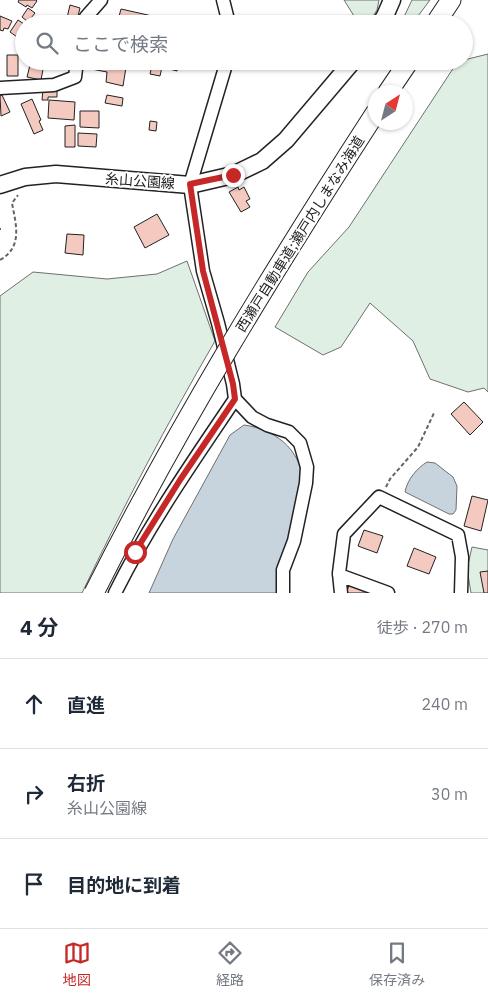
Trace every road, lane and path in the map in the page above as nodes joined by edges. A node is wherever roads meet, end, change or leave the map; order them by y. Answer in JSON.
{"nodes":[{"id":1,"x":101,"y":0,"type":"edge"},
{"id":2,"x":223,"y":0,"type":"edge"},
{"id":3,"x":392,"y":0,"type":"edge"},
{"id":4,"x":451,"y":0,"type":"edge"},
{"id":5,"x":88,"y":15,"type":"edge"},
{"id":6,"x":227,"y":15,"type":"edge"},
{"id":7,"x":385,"y":15,"type":"edge"},
{"id":8,"x":441,"y":15,"type":"edge"},
{"id":9,"x":76,"y":70,"type":"edge"},
{"id":10,"x":225,"y":70,"type":"edge"},
{"id":11,"x":345,"y":70,"type":"edge"},
{"id":12,"x":403,"y":70,"type":"edge"},
{"id":13,"x":393,"y":85,"type":"edge"},
{"id":14,"x":0,"y":88,"type":"edge"},
{"id":15,"x":368,"y":125,"type":"edge"},
{"id":16,"x":190,"y":184,"type":"junction"},
{"id":17,"x":0,"y":185,"type":"edge"},
{"id":18,"x":235,"y":399,"type":"junction"},
{"id":19,"x":434,"y":413,"type":"dead end"},
{"id":20,"x":380,"y":497,"type":"junction"},
{"id":21,"x":339,"y":575,"type":"junction"},
{"id":22,"x":94,"y":593,"type":"edge"},
{"id":23,"x":115,"y":593,"type":"edge"},
{"id":24,"x":283,"y":593,"type":"edge"},
{"id":25,"x":341,"y":593,"type":"edge"},
{"id":26,"x":388,"y":593,"type":"edge"},
{"id":27,"x":461,"y":593,"type":"edge"}],
"edges":[{"from":1,"to":5,"type":"street"},
{"from":2,"to":6,"type":"street"},
{"from":3,"to":7,"type":"main road"},
{"from":4,"to":8,"type":"highway"},
{"from":9,"to":14,"type":"street"},
{"from":10,"to":16,"type":"street"},
{"from":11,"to":16,"type":"main road","name":"糸山公園線"},
{"from":12,"to":13,"type":"highway"},
{"from":15,"to":22,"type":"highway","name":"西瀬戸自動車道;瀬戸内しまなみ海道","bridge":true},
{"from":16,"to":17,"type":"main road","name":"糸山公園線"},
{"from":16,"to":18,"type":"street"},
{"from":18,"to":23,"type":"street"},
{"from":18,"to":24,"type":"street"},
{"from":19,"to":20,"type":"path"},
{"from":20,"to":21,"type":"street"},
{"from":20,"to":27,"type":"street"},
{"from":21,"to":25,"type":"street"},
{"from":21,"to":26,"type":"street"}]}
